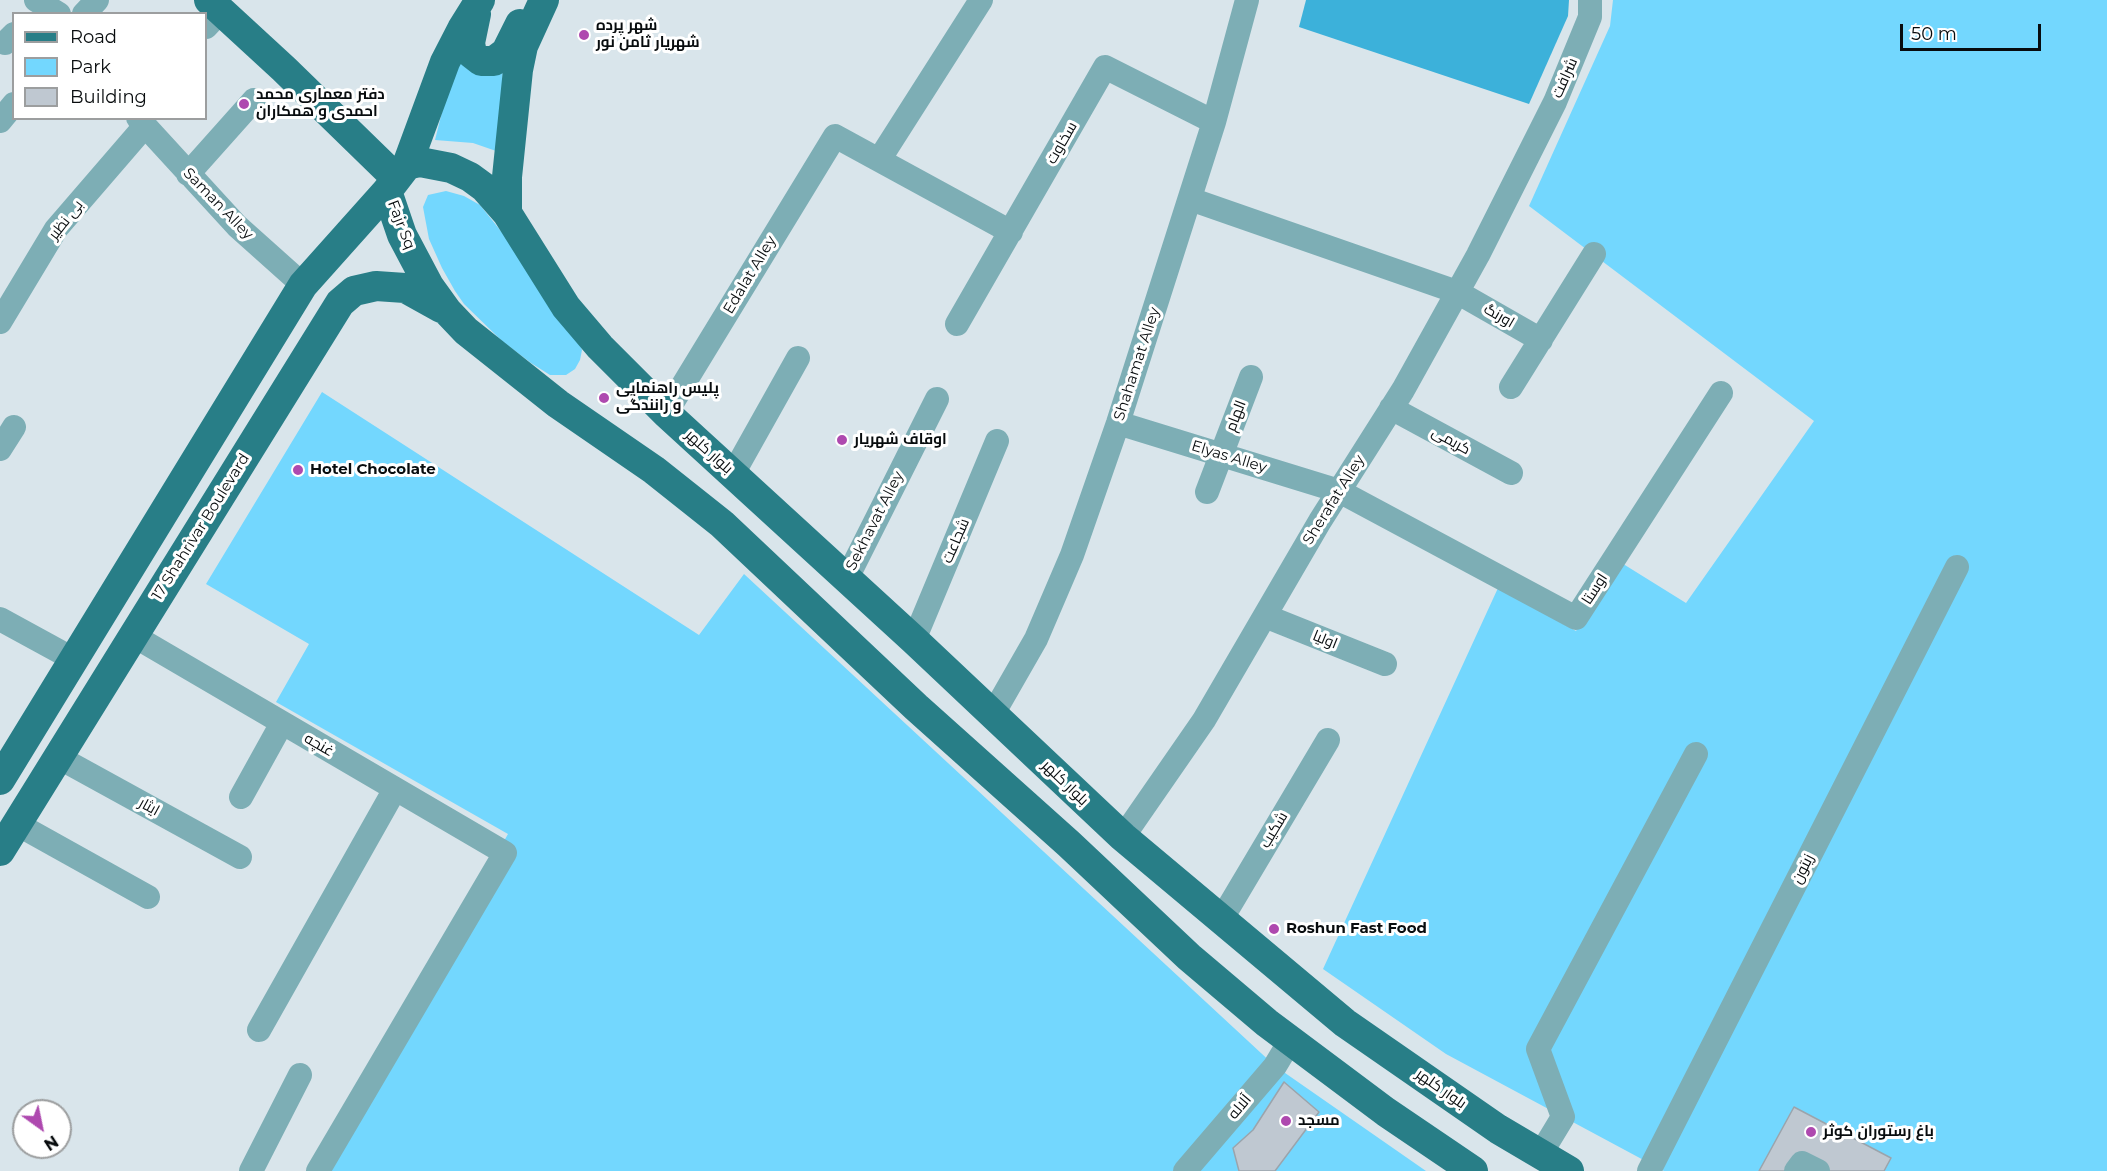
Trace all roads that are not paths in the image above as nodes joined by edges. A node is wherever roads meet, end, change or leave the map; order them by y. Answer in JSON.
{"nodes":[{"id":1,"x":97,"y":0,"type":"edge"},
{"id":2,"x":481,"y":0,"type":"edge"},
{"id":3,"x":536,"y":0,"type":"edge"},
{"id":4,"x":544,"y":0,"type":"edge"},
{"id":5,"x":981,"y":0,"type":"edge"},
{"id":6,"x":1247,"y":0,"type":"edge"},
{"id":7,"x":1590,"y":0,"type":"edge"},
{"id":8,"x":86,"y":12,"type":"edge"},
{"id":9,"x":212,"y":13,"type":"edge"},
{"id":10,"x":254,"y":100,"type":"dead end"},
{"id":11,"x":12,"y":107,"type":"edge"},
{"id":12,"x":0,"y":122,"type":"edge"},
{"id":13,"x":1214,"y":122,"type":"junction"},
{"id":14,"x":141,"y":123,"type":"edge"},
{"id":15,"x":879,"y":160,"type":"junction"},
{"id":16,"x":188,"y":174,"type":"junction"},
{"id":17,"x":397,"y":178,"type":"junction"},
{"id":18,"x":1190,"y":199,"type":"junction"},
{"id":19,"x":507,"y":213,"type":"junction"},
{"id":20,"x":1011,"y":232,"type":"junction"},
{"id":21,"x":1594,"y":254,"type":"dead end"},
{"id":22,"x":303,"y":285,"type":"junction"},
{"id":23,"x":1457,"y":292,"type":"junction"},
{"id":24,"x":447,"y":311,"type":"junction"},
{"id":25,"x":0,"y":321,"type":"edge"},
{"id":26,"x":957,"y":324,"type":"dead end"},
{"id":27,"x":1540,"y":340,"type":"junction"},
{"id":28,"x":798,"y":358,"type":"dead end"},
{"id":29,"x":1251,"y":377,"type":"dead end"},
{"id":30,"x":1511,"y":387,"type":"dead end"},
{"id":31,"x":1721,"y":393,"type":"dead end"},
{"id":32,"x":937,"y":399,"type":"dead end"},
{"id":33,"x":1391,"y":408,"type":"junction"},
{"id":34,"x":666,"y":413,"type":"junction"},
{"id":35,"x":1118,"y":423,"type":"junction"},
{"id":36,"x":14,"y":427,"type":"dead end"},
{"id":37,"x":998,"y":441,"type":"dead end"},
{"id":38,"x":0,"y":449,"type":"edge"},
{"id":39,"x":1221,"y":455,"type":"junction"},
{"id":40,"x":1511,"y":473,"type":"dead end"},
{"id":41,"x":733,"y":474,"type":"junction"},
{"id":42,"x":1339,"y":491,"type":"junction"},
{"id":43,"x":1207,"y":492,"type":"dead end"},
{"id":44,"x":1957,"y":567,"type":"dead end"},
{"id":45,"x":846,"y":580,"type":"junction"},
{"id":46,"x":1265,"y":616,"type":"junction"},
{"id":47,"x":0,"y":619,"type":"edge"},
{"id":48,"x":134,"y":636,"type":"junction"},
{"id":49,"x":914,"y":640,"type":"junction"},
{"id":50,"x":75,"y":660,"type":"junction"},
{"id":51,"x":1385,"y":664,"type":"dead end"},
{"id":52,"x":993,"y":714,"type":"junction"},
{"id":53,"x":282,"y":723,"type":"junction"},
{"id":54,"x":1328,"y":740,"type":"dead end"},
{"id":55,"x":1696,"y":754,"type":"dead end"},
{"id":56,"x":58,"y":757,"type":"junction"},
{"id":57,"x":0,"y":780,"type":"edge"},
{"id":58,"x":395,"y":789,"type":"junction"},
{"id":59,"x":241,"y":797,"type":"dead end"},
{"id":60,"x":17,"y":824,"type":"junction"},
{"id":61,"x":1122,"y":837,"type":"junction"},
{"id":62,"x":0,"y":851,"type":"edge"},
{"id":63,"x":240,"y":857,"type":"dead end"},
{"id":64,"x":148,"y":897,"type":"dead end"},
{"id":65,"x":1221,"y":920,"type":"junction"},
{"id":66,"x":259,"y":1030,"type":"dead end"},
{"id":67,"x":1290,"y":1041,"type":"junction"},
{"id":68,"x":300,"y":1075,"type":"dead end"},
{"id":69,"x":1540,"y":1155,"type":"junction"},
{"id":70,"x":1208,"y":1160,"type":"edge"},
{"id":71,"x":251,"y":1171,"type":"edge"},
{"id":72,"x":318,"y":1171,"type":"edge"},
{"id":73,"x":1185,"y":1171,"type":"edge"},
{"id":74,"x":1473,"y":1171,"type":"edge"},
{"id":75,"x":1569,"y":1171,"type":"edge"},
{"id":76,"x":1648,"y":1171,"type":"edge"},
{"id":77,"x":1797,"y":1171,"type":"edge"},
{"id":78,"x":1818,"y":1171,"type":"edge"}],
"edges":[{"from":1,"to":8,"type":"street"},
{"from":2,"to":3,"type":"main road"},
{"from":2,"to":17,"type":"main road"},
{"from":4,"to":19,"type":"main road"},
{"from":5,"to":15,"type":"street"},
{"from":6,"to":13,"type":"street","name":"Shahamat Alley"},
{"from":7,"to":23,"type":"street","name":"شرافت"},
{"from":9,"to":17,"type":"main road"},
{"from":10,"to":16,"type":"street"},
{"from":11,"to":12,"type":"street"},
{"from":13,"to":18,"type":"street","name":"Shahamat Alley"},
{"from":13,"to":20,"type":"street","name":"سخاوت"},
{"from":14,"to":16,"type":"street","name":"Saman Alley"},
{"from":14,"to":25,"type":"street","name":"بی نظیر"},
{"from":15,"to":20,"type":"street"},
{"from":15,"to":34,"type":"street","name":"Edalat Alley"},
{"from":16,"to":22,"type":"street","name":"Saman Alley"},
{"from":17,"to":19,"type":"main road"},
{"from":17,"to":22,"type":"main road"},
{"from":17,"to":24,"type":"main road","name":"Fajr Sq"},
{"from":18,"to":23,"type":"street","name":"اورنگ"},
{"from":18,"to":35,"type":"street","name":"Shahamat Alley"},
{"from":19,"to":34,"type":"main road","name":"بلوار کلهر"},
{"from":20,"to":26,"type":"street","name":"سخاوت"},
{"from":21,"to":27,"type":"street"},
{"from":22,"to":50,"type":"main road"},
{"from":23,"to":27,"type":"street","name":"اورنگ"},
{"from":23,"to":33,"type":"street","name":"Sherafat Alley"},
{"from":24,"to":48,"type":"main road","name":"17 Shahrivar Boulevard"},
{"from":24,"to":67,"type":"main road","name":"Fajr Sq"},
{"from":27,"to":30,"type":"street"},
{"from":28,"to":41,"type":"street"},
{"from":29,"to":39,"type":"street","name":"الهام"},
{"from":31,"to":42,"type":"street","name":"اوستا"},
{"from":32,"to":45,"type":"street","name":"Sekhavat Alley"},
{"from":33,"to":40,"type":"street","name":"کریمی"},
{"from":33,"to":42,"type":"street","name":"Sherafat Alley"},
{"from":34,"to":41,"type":"main road","name":"بلوار کلهر"},
{"from":35,"to":39,"type":"street","name":"Elyas Alley"},
{"from":35,"to":52,"type":"street","name":"Shahamat Alley"},
{"from":36,"to":38,"type":"street"},
{"from":37,"to":49,"type":"street","name":"شجاعت"},
{"from":39,"to":42,"type":"street","name":"Elyas Alley"},
{"from":39,"to":43,"type":"street","name":"الهام"},
{"from":41,"to":45,"type":"main road","name":"بلوار کلهر"},
{"from":42,"to":46,"type":"street","name":"Sherafat Alley"},
{"from":44,"to":76,"type":"street","name":"زیتون"},
{"from":45,"to":49,"type":"main road","name":"بلوار کلهر"},
{"from":46,"to":51,"type":"street","name":"اولیا"},
{"from":46,"to":61,"type":"street","name":"Sherafat Alley"},
{"from":47,"to":50,"type":"street"},
{"from":48,"to":53,"type":"street","name":"غنچه"},
{"from":48,"to":56,"type":"main road","name":"17 Shahrivar Boulevard"},
{"from":49,"to":52,"type":"main road","name":"بلوار کلهر"},
{"from":50,"to":57,"type":"main road"},
{"from":52,"to":61,"type":"main road","name":"بلوار کلهر"},
{"from":53,"to":58,"type":"street","name":"غنچه"},
{"from":53,"to":59,"type":"street"},
{"from":54,"to":65,"type":"street","name":"شکیب"},
{"from":55,"to":69,"type":"street"},
{"from":56,"to":60,"type":"main road","name":"17 Shahrivar Boulevard"},
{"from":56,"to":63,"type":"street","name":"ایثار"},
{"from":58,"to":66,"type":"street"},
{"from":58,"to":72,"type":"street","name":"غنچه"},
{"from":60,"to":62,"type":"main road","name":"17 Shahrivar Boulevard"},
{"from":60,"to":64,"type":"street"},
{"from":61,"to":65,"type":"main road","name":"بلوار کلهر"},
{"from":65,"to":69,"type":"main road","name":"بلوار کلهر"},
{"from":67,"to":70,"type":"street","name":"آلاله"},
{"from":67,"to":74,"type":"main road"},
{"from":68,"to":71,"type":"street"},
{"from":69,"to":75,"type":"main road","name":"بلوار کلهر"},
{"from":70,"to":73,"type":"street","name":"آلاله"},
{"from":77,"to":78,"type":"street"}]}
